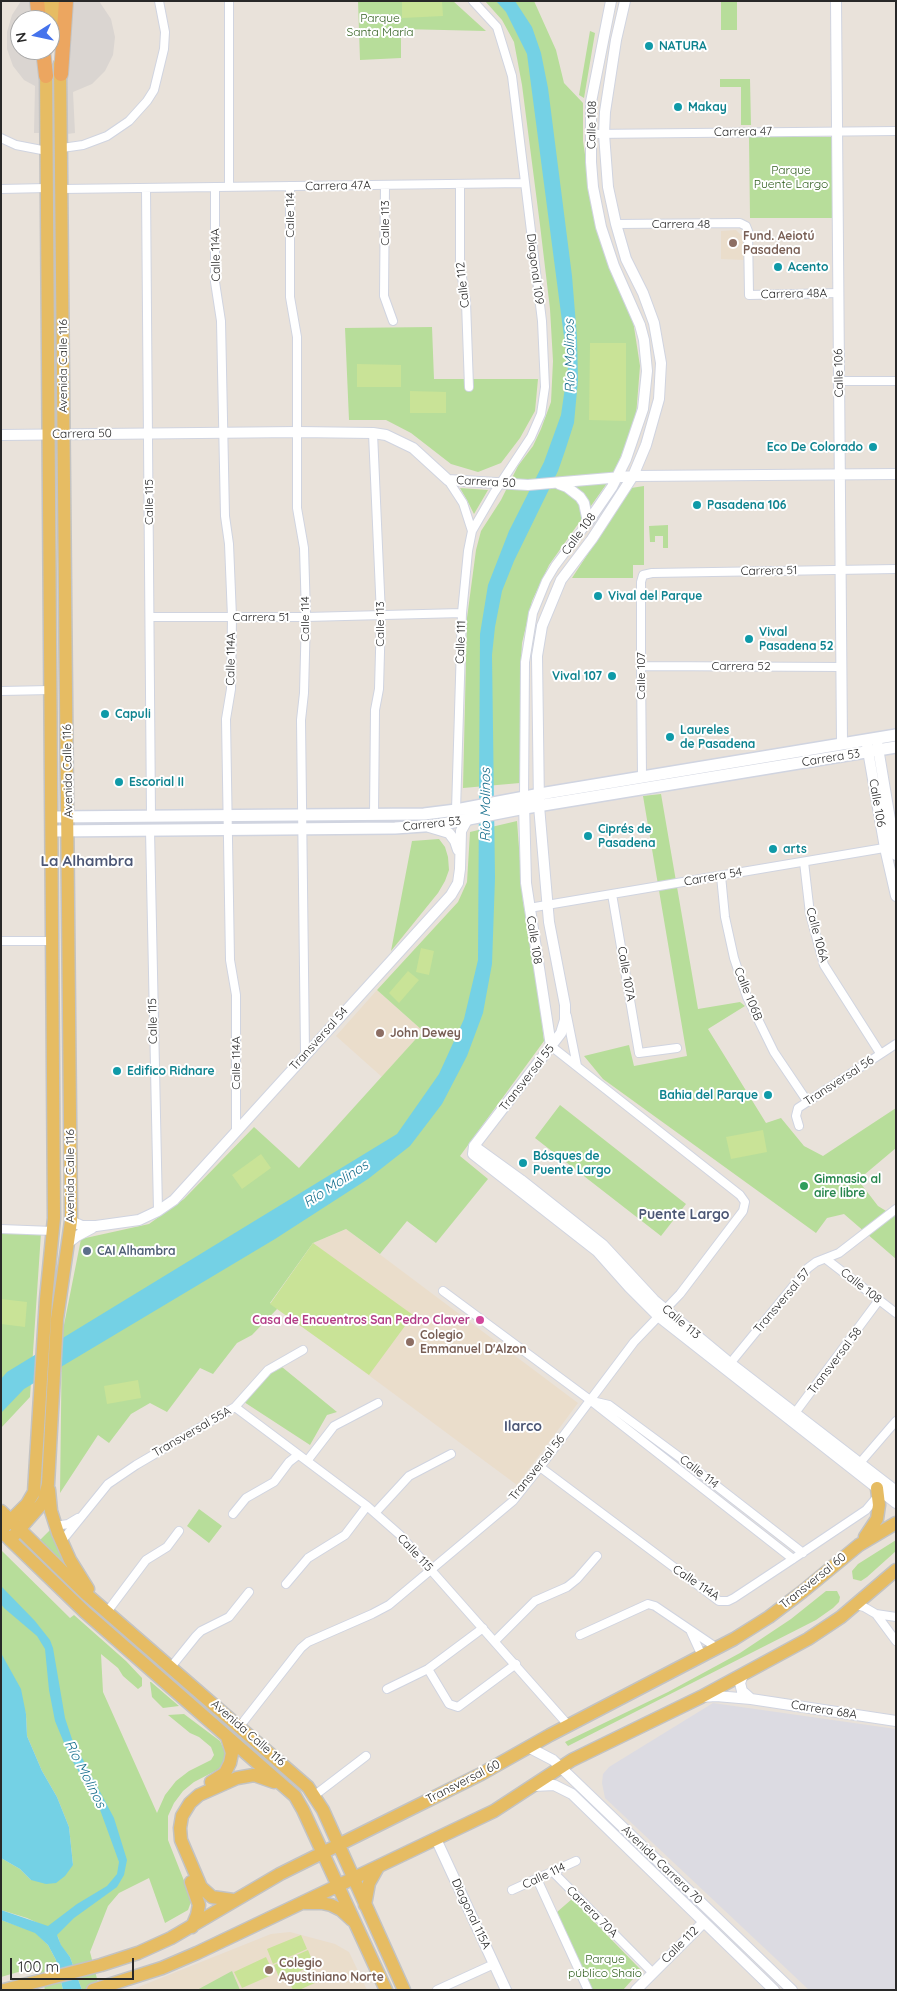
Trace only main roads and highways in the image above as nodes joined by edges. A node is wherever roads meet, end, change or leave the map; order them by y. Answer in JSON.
{"nodes":[{"id":1,"x":58,"y":1,"type":"edge"},
{"id":2,"x":66,"y":1,"type":"edge"},
{"id":3,"x":45,"y":60,"type":"edge"},
{"id":4,"x":61,"y":74,"type":"junction"},
{"id":5,"x":46,"y":76,"type":"joint"},
{"id":6,"x":896,"y":734,"type":"edge"},
{"id":7,"x":872,"y":745,"type":"junction"},
{"id":8,"x":896,"y":747,"type":"edge"},
{"id":9,"x":539,"y":800,"type":"junction"},
{"id":10,"x":470,"y":816,"type":"junction"},
{"id":11,"x":52,"y":817,"type":"junction"},
{"id":12,"x":68,"y":817,"type":"junction"},
{"id":13,"x":52,"y":831,"type":"junction"},
{"id":14,"x":68,"y":831,"type":"junction"},
{"id":15,"x":48,"y":1484,"type":"junction"},
{"id":16,"x":877,"y":1491,"type":"road end"},
{"id":17,"x":6,"y":1516,"type":"edge"},
{"id":18,"x":896,"y":1523,"type":"edge"},
{"id":19,"x":20,"y":1530,"type":"junction"},
{"id":20,"x":4,"y":1534,"type":"edge"},
{"id":21,"x":859,"y":1545,"type":"junction"},
{"id":22,"x":896,"y":1570,"type":"edge"},
{"id":23,"x":107,"y":1612,"type":"junction"},
{"id":24,"x":227,"y":1736,"type":"junction"},
{"id":25,"x":285,"y":1787,"type":"junction"},
{"id":26,"x":339,"y":1845,"type":"junction"},
{"id":27,"x":323,"y":1852,"type":"junction"},
{"id":28,"x":378,"y":1867,"type":"junction"},
{"id":29,"x":354,"y":1879,"type":"junction"},
{"id":30,"x":339,"y":1886,"type":"junction"},
{"id":31,"x":233,"y":1900,"type":"junction"},
{"id":32,"x":365,"y":1905,"type":"junction"},
{"id":33,"x":296,"y":1906,"type":"junction"},
{"id":34,"x":357,"y":1926,"type":"junction"},
{"id":35,"x":192,"y":1927,"type":"junction"},
{"id":36,"x":4,"y":1990,"type":"edge"},
{"id":37,"x":93,"y":1990,"type":"edge"},
{"id":38,"x":386,"y":1990,"type":"edge"},
{"id":39,"x":404,"y":1990,"type":"edge"}],
"edges":[{"from":1,"to":4,"type":"main road","name":"Avenida Calle 116"},
{"from":2,"to":4,"type":"highway"},
{"from":3,"to":5,"type":"highway"},
{"from":4,"to":12,"type":"main road","name":"Avenida Calle 116"},
{"from":5,"to":11,"type":"main road","name":"Avenida Calle 116"},
{"from":6,"to":7,"type":"main road","name":"Carrera 53"},
{"from":7,"to":8,"type":"main road","name":"Carrera 53"},
{"from":7,"to":9,"type":"main road","name":"Carrera 53"},
{"from":7,"to":9,"type":"main road","name":"Carrera 53"},
{"from":9,"to":10,"type":"main road","name":"Carrera 53"},
{"from":10,"to":12,"type":"main road","name":"Carrera 53"},
{"from":10,"to":14,"type":"main road","name":"Carrera 53"},
{"from":11,"to":12,"type":"main road","name":"Carrera 53"},
{"from":11,"to":13,"type":"main road","name":"Avenida Calle 116"},
{"from":12,"to":14,"type":"main road","name":"Avenida Calle 116"},
{"from":13,"to":14,"type":"main road","name":"Carrera 53"},
{"from":13,"to":17,"type":"main road","name":"Avenida Calle 116"},
{"from":14,"to":15,"type":"main road","name":"Avenida Calle 116"},
{"from":15,"to":19,"type":"main road","name":"Avenida Calle 116"},
{"from":15,"to":23,"type":"main road"},
{"from":16,"to":21,"type":"main road"},
{"from":17,"to":19,"type":"main road","name":"Avenida Calle 116"},
{"from":17,"to":20,"type":"main road","name":"Avenida Calle 116"},
{"from":18,"to":21,"type":"main road","name":"Transversal 60"},
{"from":19,"to":20,"type":"main road","name":"Avenida Calle 116"},
{"from":19,"to":23,"type":"main road","name":"Avenida Calle 116"},
{"from":20,"to":24,"type":"main road","name":"Avenida Calle 116"},
{"from":21,"to":26,"type":"main road","name":"Transversal 60"},
{"from":22,"to":28,"type":"main road"},
{"from":23,"to":26,"type":"main road","name":"Avenida Calle 116"},
{"from":24,"to":25,"type":"main road","name":"Avenida Calle 116"},
{"from":24,"to":35,"type":"main road"},
{"from":25,"to":27,"type":"main road","name":"Avenida Calle 116"},
{"from":25,"to":31,"type":"main road"},
{"from":26,"to":27,"type":"main road","name":"Transversal 60"},
{"from":26,"to":29,"type":"main road","name":"Avenida Calle 116"},
{"from":27,"to":30,"type":"main road","name":"Avenida Calle 116"},
{"from":27,"to":31,"type":"main road","name":"Transversal 60"},
{"from":28,"to":29,"type":"main road"},
{"from":28,"to":32,"type":"main road"},
{"from":29,"to":30,"type":"main road"},
{"from":29,"to":32,"type":"main road","name":"Avenida Calle 116"},
{"from":30,"to":33,"type":"main road"},
{"from":30,"to":34,"type":"main road","name":"Avenida Calle 116"},
{"from":31,"to":35,"type":"main road","name":"Transversal 60"},
{"from":32,"to":39,"type":"main road","name":"Avenida Calle 116"},
{"from":33,"to":34,"type":"main road"},
{"from":33,"to":37,"type":"main road"},
{"from":34,"to":38,"type":"main road","name":"Avenida Calle 116"},
{"from":35,"to":36,"type":"main road","name":"Transversal 60"}]}
